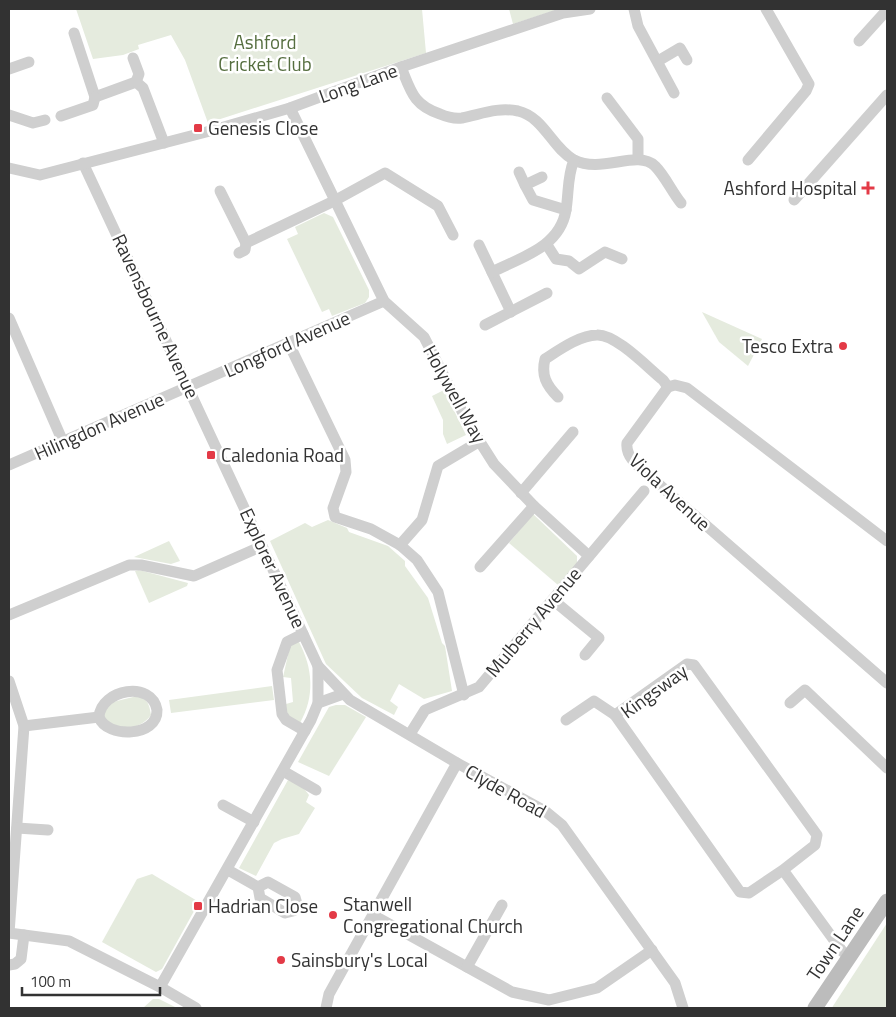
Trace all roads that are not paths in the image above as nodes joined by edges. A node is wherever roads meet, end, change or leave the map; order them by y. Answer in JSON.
{"nodes":[{"id":1,"x":590,"y":9,"type":"edge"},
{"id":2,"x":634,"y":9,"type":"edge"},
{"id":3,"x":766,"y":9,"type":"edge"},
{"id":4,"x":885,"y":10,"type":"edge"},
{"id":5,"x":74,"y":33,"type":"dead end"},
{"id":6,"x":859,"y":41,"type":"dead end"},
{"id":7,"x":133,"y":58,"type":"dead end"},
{"id":8,"x":687,"y":60,"type":"dead end"},
{"id":9,"x":29,"y":62,"type":"dead end"},
{"id":10,"x":658,"y":62,"type":"junction"},
{"id":11,"x":401,"y":67,"type":"junction"},
{"id":12,"x":9,"y":69,"type":"edge"},
{"id":13,"x":136,"y":82,"type":"junction"},
{"id":14,"x":674,"y":93,"type":"dead end"},
{"id":15,"x":887,"y":95,"type":"edge"},
{"id":16,"x":95,"y":97,"type":"junction"},
{"id":17,"x":607,"y":98,"type":"dead end"},
{"id":18,"x":290,"y":108,"type":"junction"},
{"id":19,"x":9,"y":115,"type":"edge"},
{"id":20,"x":61,"y":116,"type":"dead end"},
{"id":21,"x":45,"y":120,"type":"dead end"},
{"id":22,"x":164,"y":143,"type":"junction"},
{"id":23,"x":638,"y":158,"type":"junction"},
{"id":24,"x":574,"y":160,"type":"junction"},
{"id":25,"x":748,"y":160,"type":"dead end"},
{"id":26,"x":83,"y":163,"type":"junction"},
{"id":27,"x":10,"y":171,"type":"edge"},
{"id":28,"x":518,"y":172,"type":"dead end"},
{"id":29,"x":542,"y":177,"type":"dead end"},
{"id":30,"x":525,"y":185,"type":"junction"},
{"id":31,"x":220,"y":190,"type":"dead end"},
{"id":32,"x":794,"y":200,"type":"dead end"},
{"id":33,"x":334,"y":201,"type":"junction"},
{"id":34,"x":681,"y":203,"type":"dead end"},
{"id":35,"x":566,"y":210,"type":"junction"},
{"id":36,"x":453,"y":235,"type":"dead end"},
{"id":37,"x":246,"y":243,"type":"junction"},
{"id":38,"x":547,"y":245,"type":"junction"},
{"id":39,"x":479,"y":246,"type":"dead end"},
{"id":40,"x":239,"y":253,"type":"dead end"},
{"id":41,"x":622,"y":259,"type":"dead end"},
{"id":42,"x":492,"y":272,"type":"junction"},
{"id":43,"x":547,"y":293,"type":"dead end"},
{"id":44,"x":384,"y":301,"type":"junction"},
{"id":45,"x":511,"y":312,"type":"junction"},
{"id":46,"x":9,"y":318,"type":"edge"},
{"id":47,"x":485,"y":325,"type":"dead end"},
{"id":48,"x":289,"y":344,"type":"junction"},
{"id":49,"x":538,"y":348,"type":"dead end"},
{"id":50,"x":545,"y":359,"type":"junction"},
{"id":51,"x":189,"y":386,"type":"junction"},
{"id":52,"x":668,"y":387,"type":"junction"},
{"id":53,"x":558,"y":397,"type":"dead end"},
{"id":54,"x":573,"y":432,"type":"dead end"},
{"id":55,"x":480,"y":441,"type":"junction"},
{"id":56,"x":63,"y":442,"type":"junction"},
{"id":57,"x":9,"y":465,"type":"edge"},
{"id":58,"x":227,"y":470,"type":"joint"},
{"id":59,"x":644,"y":491,"type":"dead end"},
{"id":60,"x":521,"y":493,"type":"junction"},
{"id":61,"x":534,"y":506,"type":"junction"},
{"id":62,"x":887,"y":541,"type":"edge"},
{"id":63,"x":400,"y":545,"type":"junction"},
{"id":64,"x":262,"y":546,"type":"junction"},
{"id":65,"x":589,"y":556,"type":"junction"},
{"id":66,"x":480,"y":567,"type":"dead end"},
{"id":67,"x":553,"y":600,"type":"junction"},
{"id":68,"x":9,"y":615,"type":"edge"},
{"id":69,"x":303,"y":634,"type":"junction"},
{"id":70,"x":585,"y":655,"type":"dead end"},
{"id":71,"x":318,"y":666,"type":"junction"},
{"id":72,"x":9,"y":681,"type":"edge"},
{"id":73,"x":887,"y":683,"type":"edge"},
{"id":74,"x":343,"y":694,"type":"junction"},
{"id":75,"x":464,"y":695,"type":"junction"},
{"id":76,"x":318,"y":703,"type":"junction"},
{"id":77,"x":790,"y":703,"type":"dead end"},
{"id":78,"x":615,"y":715,"type":"junction"},
{"id":79,"x":99,"y":717,"type":"junction"},
{"id":80,"x":566,"y":720,"type":"dead end"},
{"id":81,"x":24,"y":726,"type":"junction"},
{"id":82,"x":305,"y":731,"type":"junction"},
{"id":83,"x":410,"y":734,"type":"junction"},
{"id":84,"x":457,"y":764,"type":"junction"},
{"id":85,"x":887,"y":768,"type":"edge"},
{"id":86,"x":283,"y":771,"type":"junction"},
{"id":87,"x":316,"y":790,"type":"dead end"},
{"id":88,"x":223,"y":805,"type":"dead end"},
{"id":89,"x":254,"y":822,"type":"junction"},
{"id":90,"x":17,"y":828,"type":"junction"},
{"id":91,"x":48,"y":830,"type":"dead end"},
{"id":92,"x":228,"y":870,"type":"junction"},
{"id":93,"x":783,"y":870,"type":"junction"},
{"id":94,"x":258,"y":887,"type":"dead end"},
{"id":95,"x":887,"y":900,"type":"edge"},
{"id":96,"x":502,"y":905,"type":"dead end"},
{"id":97,"x":373,"y":915,"type":"junction"},
{"id":98,"x":9,"y":933,"type":"edge"},
{"id":99,"x":24,"y":935,"type":"junction"},
{"id":100,"x":652,"y":950,"type":"junction"},
{"id":101,"x":850,"y":957,"type":"junction"},
{"id":102,"x":9,"y":965,"type":"edge"},
{"id":103,"x":467,"y":967,"type":"junction"},
{"id":104,"x":160,"y":987,"type":"junction"},
{"id":105,"x":196,"y":1008,"type":"edge"},
{"id":106,"x":326,"y":1008,"type":"edge"},
{"id":107,"x":683,"y":1008,"type":"edge"},
{"id":108,"x":816,"y":1008,"type":"edge"}],
"edges":[{"from":1,"to":11,"type":"street","name":"Long Lane"},
{"from":2,"to":10,"type":"street"},
{"from":3,"to":25,"type":"street"},
{"from":4,"to":6,"type":"street"},
{"from":5,"to":16,"type":"street"},
{"from":7,"to":13,"type":"street"},
{"from":8,"to":10,"type":"street"},
{"from":9,"to":12,"type":"street"},
{"from":10,"to":14,"type":"street"},
{"from":11,"to":18,"type":"street","name":"Long Lane"},
{"from":11,"to":24,"type":"street"},
{"from":13,"to":16,"type":"street"},
{"from":13,"to":22,"type":"street"},
{"from":15,"to":32,"type":"street"},
{"from":16,"to":20,"type":"street"},
{"from":17,"to":23,"type":"street"},
{"from":18,"to":22,"type":"street","name":"Long Lane"},
{"from":18,"to":33,"type":"street","name":"Holywell Way"},
{"from":19,"to":21,"type":"street"},
{"from":22,"to":26,"type":"street","name":"Long Lane"},
{"from":23,"to":24,"type":"street"},
{"from":23,"to":34,"type":"street"},
{"from":24,"to":35,"type":"street"},
{"from":26,"to":27,"type":"street","name":"Long Lane"},
{"from":26,"to":51,"type":"street","name":"Ravensbourne Avenue"},
{"from":28,"to":30,"type":"street"},
{"from":29,"to":30,"type":"street"},
{"from":30,"to":35,"type":"street"},
{"from":31,"to":37,"type":"street"},
{"from":33,"to":36,"type":"street"},
{"from":33,"to":37,"type":"street"},
{"from":33,"to":44,"type":"street","name":"Holywell Way"},
{"from":35,"to":38,"type":"street"},
{"from":37,"to":40,"type":"street"},
{"from":38,"to":41,"type":"street"},
{"from":38,"to":42,"type":"street"},
{"from":39,"to":42,"type":"street"},
{"from":42,"to":45,"type":"street"},
{"from":43,"to":45,"type":"street"},
{"from":44,"to":48,"type":"street","name":"Longford Avenue"},
{"from":44,"to":55,"type":"street","name":"Holywell Way"},
{"from":45,"to":47,"type":"street"},
{"from":46,"to":56,"type":"street"},
{"from":48,"to":51,"type":"street","name":"Longford Avenue"},
{"from":48,"to":63,"type":"street"},
{"from":49,"to":50,"type":"street"},
{"from":50,"to":52,"type":"street"},
{"from":50,"to":53,"type":"street"},
{"from":51,"to":56,"type":"street","name":"Hilingdon Avenue"},
{"from":51,"to":58,"type":"street","name":"Ravensbourne Avenue"},
{"from":52,"to":62,"type":"street"},
{"from":52,"to":73,"type":"street","name":"Viola Avenue"},
{"from":54,"to":60,"type":"street"},
{"from":55,"to":60,"type":"street","name":"Holywell Way"},
{"from":55,"to":63,"type":"street"},
{"from":56,"to":57,"type":"street","name":"Hilingdon Avenue"},
{"from":58,"to":64,"type":"street","name":"Explorer Avenue"},
{"from":59,"to":65,"type":"street","name":"Mulberry Avenue"},
{"from":60,"to":61,"type":"street","name":"Holywell Way"},
{"from":61,"to":65,"type":"street","name":"Holywell Way"},
{"from":61,"to":66,"type":"street"},
{"from":63,"to":75,"type":"street"},
{"from":64,"to":68,"type":"street"},
{"from":64,"to":69,"type":"street","name":"Explorer Avenue"},
{"from":65,"to":67,"type":"street","name":"Mulberry Avenue"},
{"from":67,"to":70,"type":"street"},
{"from":67,"to":75,"type":"street","name":"Mulberry Avenue"},
{"from":69,"to":71,"type":"street","name":"Explorer Avenue"},
{"from":69,"to":82,"type":"street"},
{"from":71,"to":74,"type":"street","name":"Clyde Road"},
{"from":71,"to":76,"type":"street"},
{"from":72,"to":81,"type":"street"},
{"from":74,"to":76,"type":"street"},
{"from":74,"to":83,"type":"street","name":"Clyde Road"},
{"from":75,"to":83,"type":"street","name":"Mulberry Avenue"},
{"from":76,"to":82,"type":"street"},
{"from":77,"to":85,"type":"street"},
{"from":78,"to":80,"type":"street"},
{"from":78,"to":93,"type":"street","name":"Kingsway"},
{"from":78,"to":93,"type":"street","name":"Kingsway"},
{"from":79,"to":79,"type":"street"},
{"from":79,"to":81,"type":"street"},
{"from":81,"to":90,"type":"street"},
{"from":82,"to":86,"type":"street"},
{"from":83,"to":84,"type":"street","name":"Clyde Road"},
{"from":84,"to":97,"type":"street"},
{"from":84,"to":100,"type":"street","name":"Clyde Road"},
{"from":86,"to":87,"type":"street"},
{"from":86,"to":89,"type":"street"},
{"from":88,"to":89,"type":"street"},
{"from":89,"to":92,"type":"street"},
{"from":90,"to":91,"type":"street"},
{"from":90,"to":98,"type":"street"},
{"from":92,"to":94,"type":"street"},
{"from":92,"to":104,"type":"street"},
{"from":93,"to":101,"type":"street"},
{"from":95,"to":101,"type":"main road","name":"Town Lane"},
{"from":96,"to":103,"type":"street"},
{"from":97,"to":103,"type":"street"},
{"from":97,"to":106,"type":"street"},
{"from":98,"to":99,"type":"street"},
{"from":99,"to":102,"type":"street"},
{"from":99,"to":104,"type":"street"},
{"from":100,"to":103,"type":"street"},
{"from":100,"to":107,"type":"street","name":"Clyde Road"},
{"from":101,"to":108,"type":"main road","name":"Town Lane"},
{"from":104,"to":105,"type":"street"}]}
